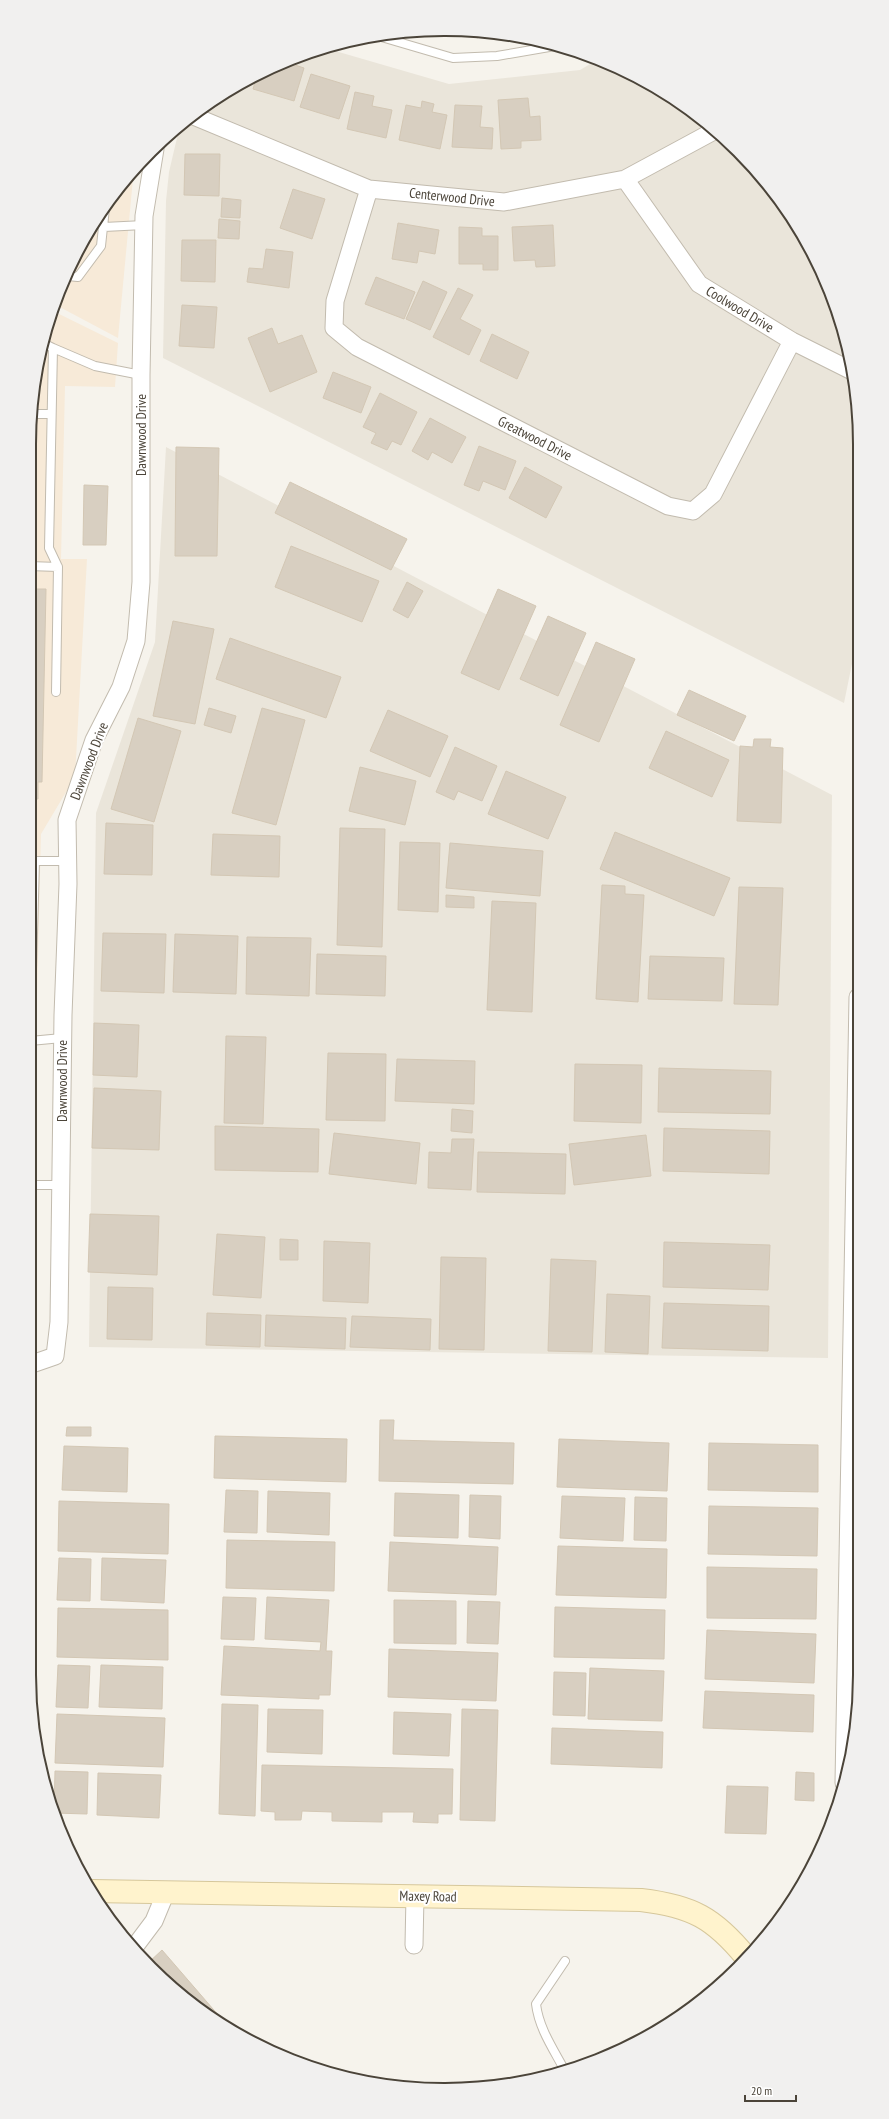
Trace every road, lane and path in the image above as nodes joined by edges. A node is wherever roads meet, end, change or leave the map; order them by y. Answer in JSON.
{"nodes":[{"id":1,"x":389,"y":39,"type":"edge"},
{"id":2,"x":542,"y":48,"type":"edge"},
{"id":3,"x":199,"y":118,"type":"edge"},
{"id":4,"x":709,"y":133,"type":"edge"},
{"id":5,"x":154,"y":158,"type":"edge"},
{"id":6,"x":625,"y":179,"type":"junction"},
{"id":7,"x":369,"y":189,"type":"junction"},
{"id":8,"x":104,"y":219,"type":"edge"},
{"id":9,"x":144,"y":226,"type":"junction"},
{"id":10,"x":104,"y":227,"type":"junction"},
{"id":11,"x":72,"y":276,"type":"edge"},
{"id":12,"x":792,"y":341,"type":"junction"},
{"id":13,"x":48,"y":346,"type":"edge"},
{"id":14,"x":53,"y":348,"type":"junction"},
{"id":15,"x":846,"y":368,"type":"edge"},
{"id":16,"x":140,"y":375,"type":"junction"},
{"id":17,"x":37,"y":414,"type":"edge"},
{"id":18,"x":50,"y":414,"type":"junction"},
{"id":19,"x":36,"y":566,"type":"edge"},
{"id":20,"x":58,"y":567,"type":"junction"},
{"id":21,"x":56,"y":692,"type":"dead end"},
{"id":22,"x":36,"y":861,"type":"edge"},
{"id":23,"x":68,"y":861,"type":"junction"},
{"id":24,"x":62,"y":1038,"type":"junction"},
{"id":25,"x":36,"y":1040,"type":"edge"},
{"id":26,"x":36,"y":1185,"type":"edge"},
{"id":27,"x":61,"y":1185,"type":"junction"},
{"id":28,"x":36,"y":1363,"type":"edge"},
{"id":29,"x":853,"y":1674,"type":"edge"},
{"id":30,"x":852,"y":1702,"type":"edge"},
{"id":31,"x":99,"y":1891,"type":"edge"},
{"id":32,"x":166,"y":1892,"type":"junction"},
{"id":33,"x":415,"y":1896,"type":"junction"},
{"id":34,"x":137,"y":1944,"type":"edge"},
{"id":35,"x":414,"y":1945,"type":"dead end"},
{"id":36,"x":743,"y":1953,"type":"edge"},
{"id":37,"x":565,"y":1961,"type":"dead end"},
{"id":38,"x":562,"y":2065,"type":"edge"}],
"edges":[{"from":1,"to":2,"type":"lane"},
{"from":3,"to":7,"type":"street","name":"Centerwood Drive"},
{"from":4,"to":6,"type":"street","name":"Centerwood Drive"},
{"from":5,"to":9,"type":"street","name":"Dawnwood Drive"},
{"from":6,"to":7,"type":"street","name":"Centerwood Drive"},
{"from":6,"to":12,"type":"street","name":"Coolwood Drive"},
{"from":7,"to":12,"type":"street","name":"Greatwood Drive"},
{"from":8,"to":10,"type":"lane"},
{"from":9,"to":10,"type":"lane"},
{"from":9,"to":16,"type":"street","name":"Dawnwood Drive"},
{"from":10,"to":11,"type":"lane"},
{"from":12,"to":15,"type":"street","name":"Coolwood Drive"},
{"from":13,"to":14,"type":"lane"},
{"from":14,"to":16,"type":"lane"},
{"from":14,"to":18,"type":"lane"},
{"from":16,"to":23,"type":"street","name":"Dawnwood Drive"},
{"from":17,"to":18,"type":"lane"},
{"from":18,"to":20,"type":"lane"},
{"from":19,"to":20,"type":"lane"},
{"from":20,"to":21,"type":"lane"},
{"from":22,"to":23,"type":"lane"},
{"from":23,"to":24,"type":"street","name":"Dawnwood Drive"},
{"from":24,"to":25,"type":"lane"},
{"from":24,"to":27,"type":"street","name":"Dawnwood Drive"},
{"from":26,"to":27,"type":"lane"},
{"from":27,"to":28,"type":"street","name":"Dawnwood Drive"},
{"from":29,"to":30,"type":"street"},
{"from":31,"to":32,"type":"street","name":"Maxey Road"},
{"from":32,"to":33,"type":"street","name":"Maxey Road"},
{"from":32,"to":34,"type":"street"},
{"from":33,"to":35,"type":"street"},
{"from":33,"to":36,"type":"street","name":"Maxey Road"},
{"from":37,"to":38,"type":"lane"}]}
